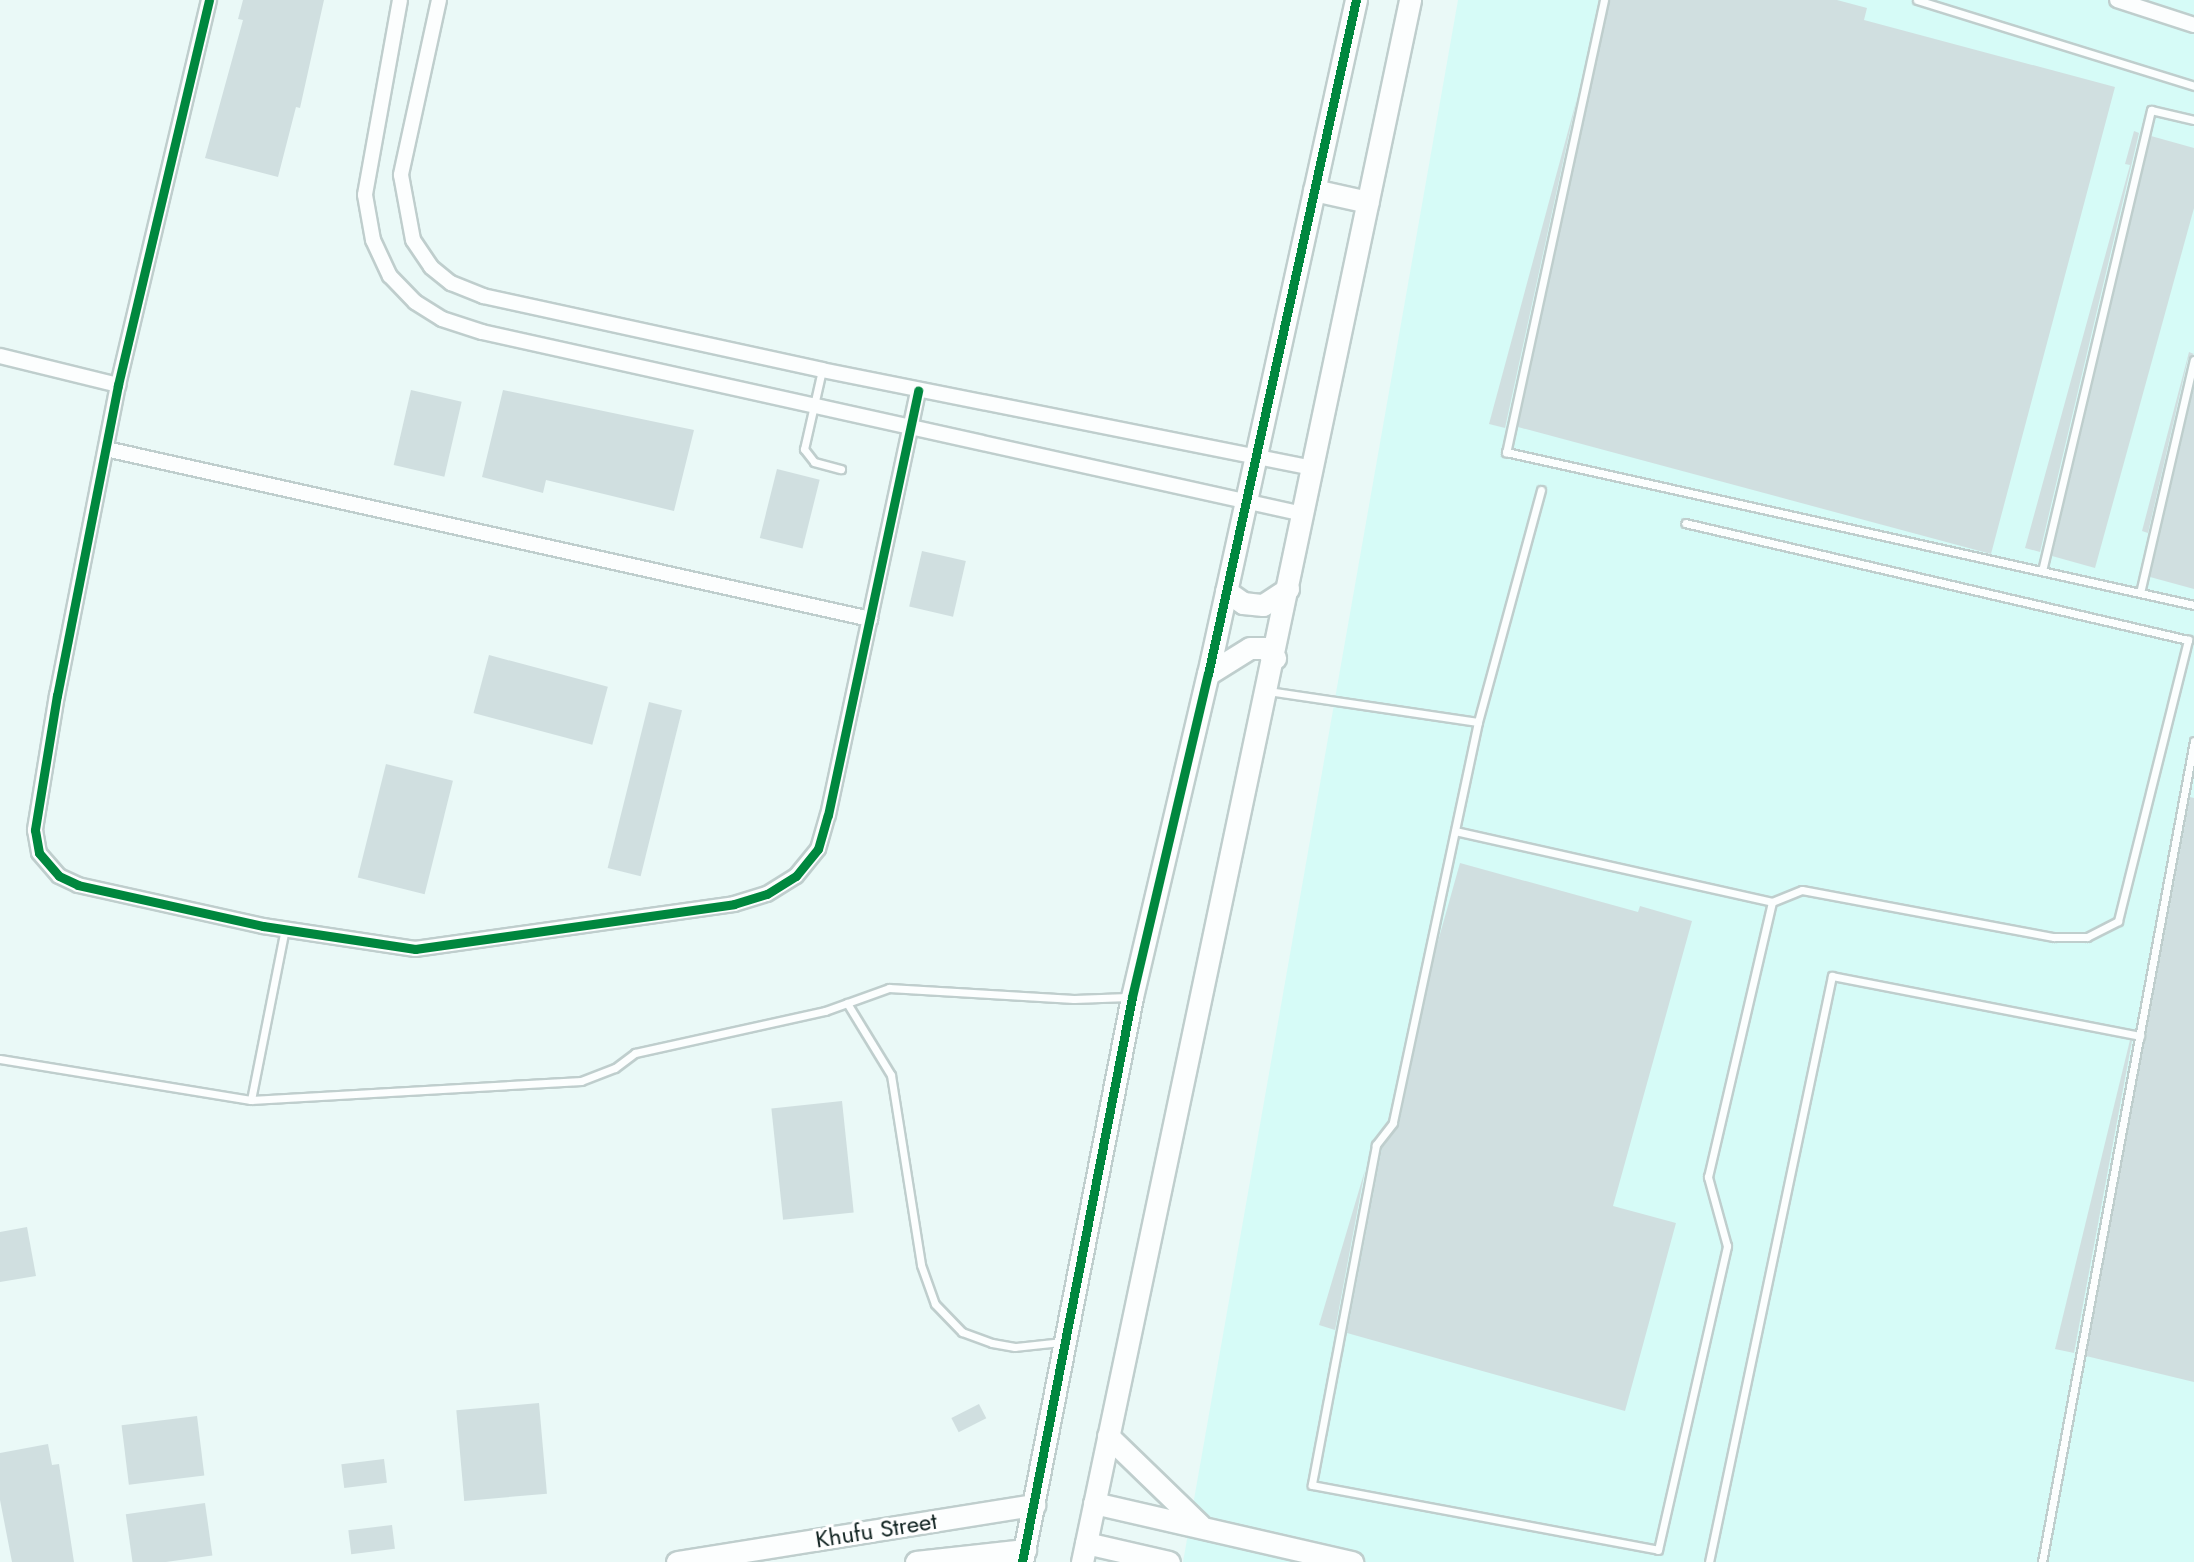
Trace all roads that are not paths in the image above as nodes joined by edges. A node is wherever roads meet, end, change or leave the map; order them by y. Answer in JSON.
{"nodes":[{"id":1,"x":209,"y":0,"type":"edge"},
{"id":2,"x":400,"y":0,"type":"edge"},
{"id":3,"x":439,"y":0,"type":"edge"},
{"id":4,"x":1356,"y":0,"type":"edge"},
{"id":5,"x":1410,"y":0,"type":"edge"},
{"id":6,"x":1604,"y":0,"type":"edge"},
{"id":7,"x":1917,"y":0,"type":"edge"},
{"id":8,"x":2117,"y":0,"type":"edge"},
{"id":9,"x":2194,"y":25,"type":"edge"},
{"id":10,"x":2194,"y":86,"type":"edge"},
{"id":11,"x":2194,"y":120,"type":"edge"},
{"id":12,"x":1314,"y":190,"type":"junction"},
{"id":13,"x":1368,"y":202,"type":"junction"},
{"id":14,"x":0,"y":356,"type":"edge"},
{"id":15,"x":2194,"y":360,"type":"edge"},
{"id":16,"x":822,"y":370,"type":"junction"},
{"id":17,"x":118,"y":385,"type":"junction"},
{"id":18,"x":918,"y":390,"type":"junction"},
{"id":19,"x":814,"y":404,"type":"junction"},
{"id":20,"x":913,"y":426,"type":"junction"},
{"id":21,"x":106,"y":449,"type":"junction"},
{"id":22,"x":1256,"y":456,"type":"junction"},
{"id":23,"x":1313,"y":468,"type":"junction"},
{"id":24,"x":841,"y":469,"type":"dead end"},
{"id":25,"x":1541,"y":490,"type":"dead end"},
{"id":26,"x":1246,"y":500,"type":"junction"},
{"id":27,"x":1303,"y":514,"type":"junction"},
{"id":28,"x":1685,"y":523,"type":"dead end"},
{"id":29,"x":2042,"y":571,"type":"junction"},
{"id":30,"x":1288,"y":589,"type":"junction"},
{"id":31,"x":1226,"y":591,"type":"junction"},
{"id":32,"x":2140,"y":593,"type":"junction"},
{"id":33,"x":2194,"y":605,"type":"edge"},
{"id":34,"x":870,"y":619,"type":"junction"},
{"id":35,"x":1275,"y":658,"type":"junction"},
{"id":36,"x":1208,"y":674,"type":"junction"},
{"id":37,"x":1267,"y":691,"type":"junction"},
{"id":38,"x":1478,"y":722,"type":"junction"},
{"id":39,"x":2194,"y":741,"type":"edge"},
{"id":40,"x":1455,"y":831,"type":"junction"},
{"id":41,"x":1772,"y":902,"type":"junction"},
{"id":42,"x":285,"y":929,"type":"junction"},
{"id":43,"x":1132,"y":997,"type":"junction"},
{"id":44,"x":847,"y":1003,"type":"junction"},
{"id":45,"x":2140,"y":1036,"type":"junction"},
{"id":46,"x":0,"y":1059,"type":"edge"},
{"id":47,"x":251,"y":1100,"type":"junction"},
{"id":48,"x":1066,"y":1341,"type":"junction"},
{"id":49,"x":1108,"y":1436,"type":"junction"},
{"id":50,"x":1094,"y":1503,"type":"junction"},
{"id":51,"x":1034,"y":1505,"type":"junction"},
{"id":52,"x":1201,"y":1527,"type":"junction"},
{"id":53,"x":1084,"y":1553,"type":"edge"},
{"id":54,"x":1024,"y":1556,"type":"edge"},
{"id":55,"x":677,"y":1562,"type":"edge"},
{"id":56,"x":916,"y":1562,"type":"edge"},
{"id":57,"x":1163,"y":1562,"type":"edge"},
{"id":58,"x":1352,"y":1562,"type":"edge"},
{"id":59,"x":1710,"y":1562,"type":"edge"},
{"id":60,"x":2042,"y":1562,"type":"edge"}],
"edges":[{"from":1,"to":17,"type":"street"},
{"from":2,"to":19,"type":"street"},
{"from":3,"to":16,"type":"street"},
{"from":4,"to":12,"type":"street"},
{"from":5,"to":13,"type":"street"},
{"from":6,"to":29,"type":"lane"},
{"from":7,"to":10,"type":"lane"},
{"from":8,"to":9,"type":"street"},
{"from":11,"to":29,"type":"lane"},
{"from":12,"to":13,"type":"street"},
{"from":12,"to":22,"type":"street"},
{"from":13,"to":23,"type":"street"},
{"from":14,"to":17,"type":"street"},
{"from":15,"to":32,"type":"lane"},
{"from":16,"to":18,"type":"street"},
{"from":16,"to":19,"type":"lane"},
{"from":17,"to":21,"type":"street"},
{"from":18,"to":20,"type":"street"},
{"from":18,"to":22,"type":"street"},
{"from":19,"to":20,"type":"street"},
{"from":19,"to":24,"type":"lane"},
{"from":20,"to":26,"type":"street"},
{"from":20,"to":34,"type":"street"},
{"from":21,"to":34,"type":"street"},
{"from":21,"to":42,"type":"street"},
{"from":22,"to":23,"type":"street"},
{"from":22,"to":26,"type":"street"},
{"from":23,"to":27,"type":"street"},
{"from":25,"to":38,"type":"lane"},
{"from":26,"to":27,"type":"street"},
{"from":26,"to":31,"type":"street"},
{"from":27,"to":30,"type":"street"},
{"from":28,"to":41,"type":"lane"},
{"from":29,"to":32,"type":"lane"},
{"from":30,"to":31,"type":"street"},
{"from":30,"to":35,"type":"street"},
{"from":31,"to":36,"type":"street"},
{"from":32,"to":33,"type":"lane"},
{"from":34,"to":42,"type":"street"},
{"from":35,"to":36,"type":"street"},
{"from":35,"to":37,"type":"street"},
{"from":36,"to":43,"type":"street"},
{"from":37,"to":38,"type":"lane"},
{"from":37,"to":49,"type":"street"},
{"from":38,"to":40,"type":"lane"},
{"from":39,"to":45,"type":"lane"},
{"from":40,"to":41,"type":"lane"},
{"from":40,"to":41,"type":"lane"},
{"from":42,"to":47,"type":"lane"},
{"from":43,"to":44,"type":"lane"},
{"from":43,"to":48,"type":"street"},
{"from":44,"to":47,"type":"lane"},
{"from":44,"to":48,"type":"lane"},
{"from":45,"to":59,"type":"lane"},
{"from":45,"to":60,"type":"lane"},
{"from":46,"to":47,"type":"lane"},
{"from":48,"to":51,"type":"street"},
{"from":49,"to":50,"type":"street"},
{"from":49,"to":52,"type":"street"},
{"from":50,"to":52,"type":"street"},
{"from":50,"to":53,"type":"street"},
{"from":51,"to":54,"type":"street"},
{"from":51,"to":55,"type":"street","name":"Khufu Street"},
{"from":52,"to":58,"type":"street"},
{"from":53,"to":57,"type":"street"},
{"from":54,"to":56,"type":"street","name":"Khufu Street"}]}
